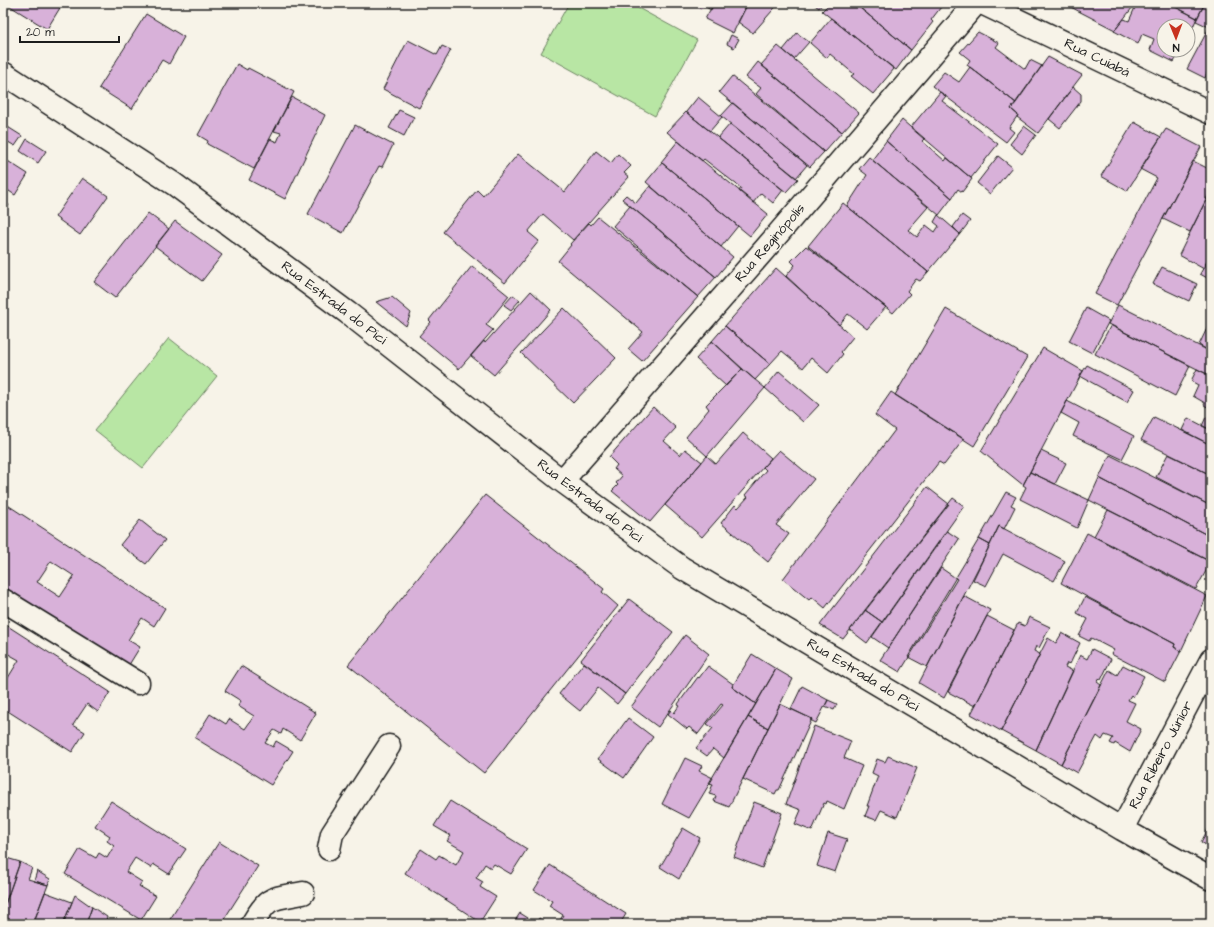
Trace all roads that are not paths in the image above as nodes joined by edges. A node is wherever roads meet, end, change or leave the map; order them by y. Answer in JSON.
{"nodes":[{"id":1,"x":976,"y":3,"type":"edge"},
{"id":2,"x":982,"y":3,"type":"edge"},
{"id":3,"x":3,"y":73,"type":"edge"},
{"id":4,"x":1211,"y":113,"type":"edge"},
{"id":5,"x":562,"y":481,"type":"junction"},
{"id":6,"x":3,"y":600,"type":"edge"},
{"id":7,"x":1211,"y":660,"type":"edge"},
{"id":8,"x":138,"y":683,"type":"dead end"},
{"id":9,"x":389,"y":746,"type":"dead end"},
{"id":10,"x":1122,"y":829,"type":"junction"},
{"id":11,"x":329,"y":849,"type":"dead end"},
{"id":12,"x":1211,"y":879,"type":"edge"},
{"id":13,"x":303,"y":892,"type":"dead end"},
{"id":14,"x":252,"y":924,"type":"edge"}],
"edges":[{"from":1,"to":5,"type":"street","name":"Rua Reginópolis"},
{"from":2,"to":4,"type":"street","name":"Rua Cuiabá"},
{"from":3,"to":5,"type":"street","name":"Rua Estrada do Pici"},
{"from":5,"to":10,"type":"street","name":"Rua Estrada do Pici"},
{"from":6,"to":8,"type":"street"},
{"from":7,"to":10,"type":"street","name":"Rua Ribeiro Júnior"},
{"from":9,"to":11,"type":"street"},
{"from":10,"to":12,"type":"street","name":"Rua Estrada do Pici"},
{"from":13,"to":14,"type":"street"}]}
